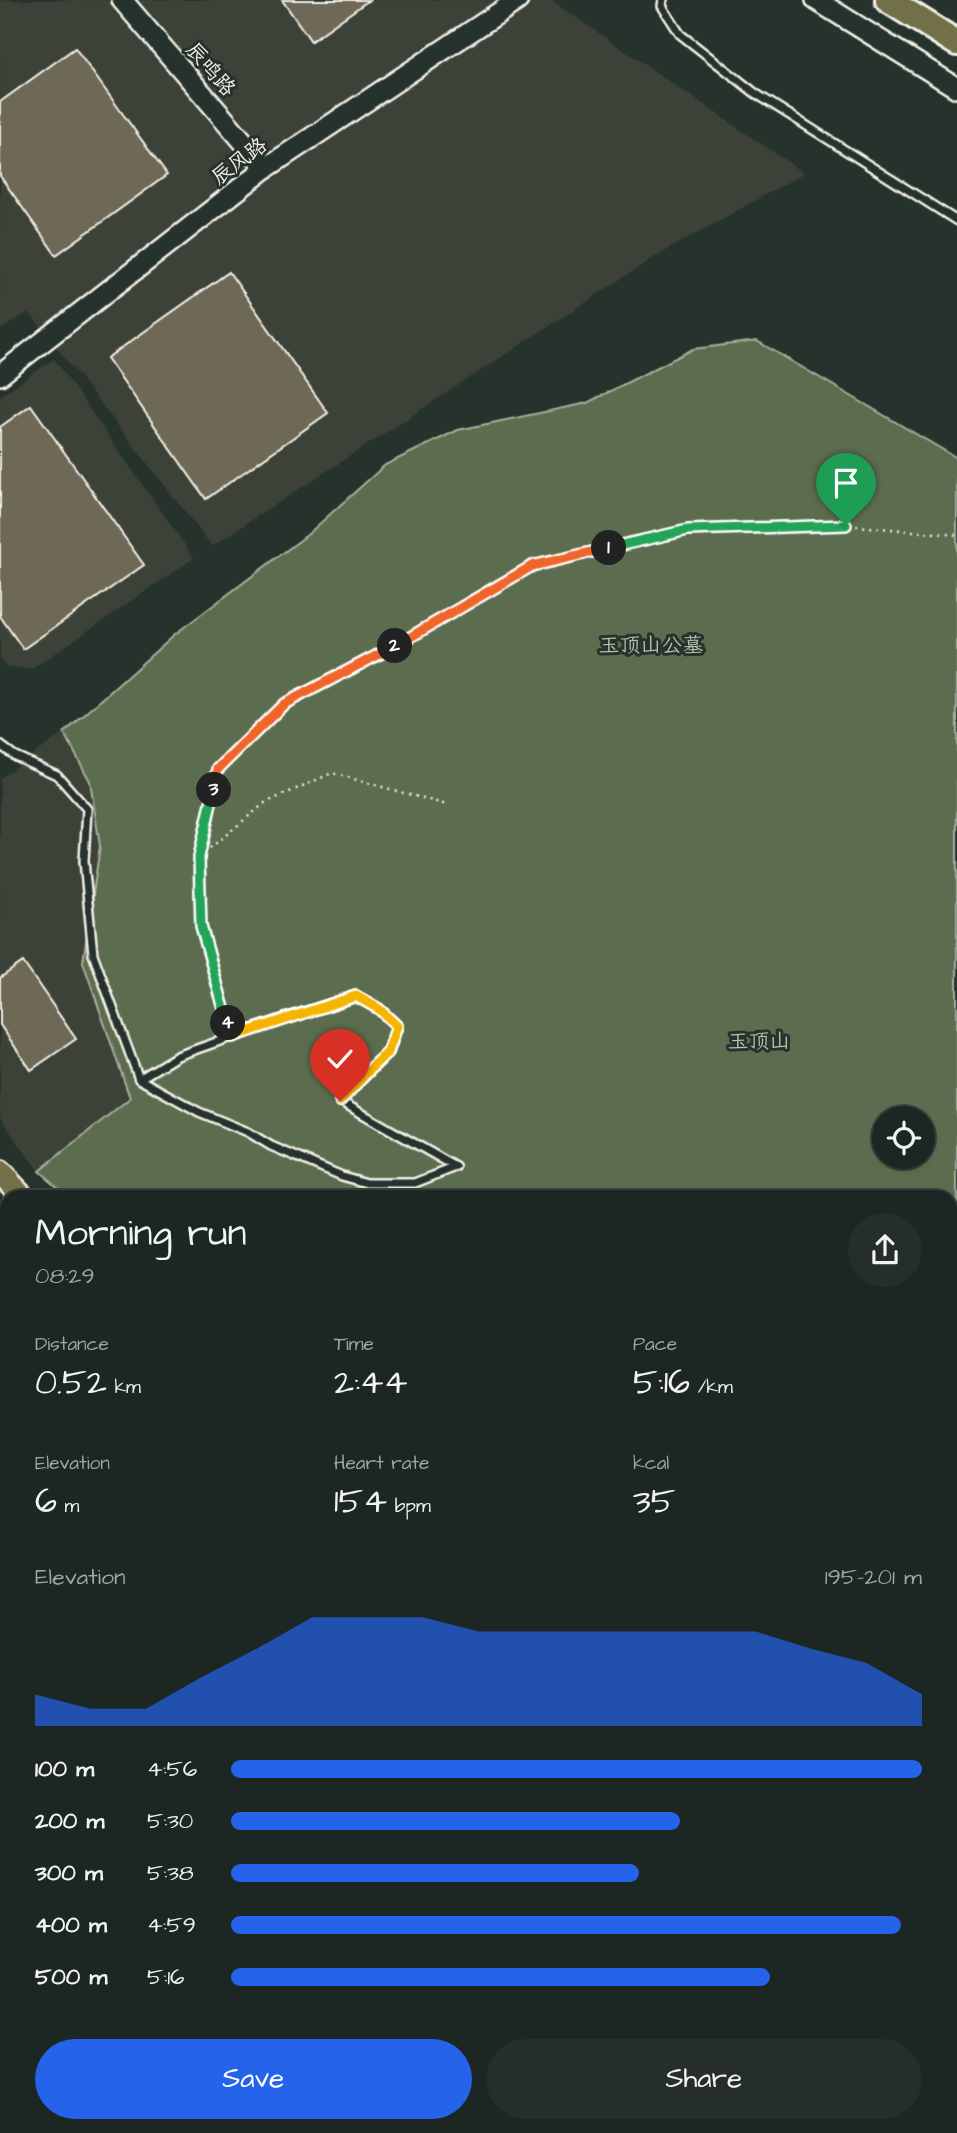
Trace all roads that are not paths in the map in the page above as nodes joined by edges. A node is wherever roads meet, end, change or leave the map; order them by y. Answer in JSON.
{"nodes":[{"id":1,"x":122,"y":0,"type":"edge"},
{"id":2,"x":518,"y":0,"type":"edge"},
{"id":3,"x":663,"y":0,"type":"edge"},
{"id":4,"x":816,"y":0,"type":"edge"},
{"id":5,"x":888,"y":0,"type":"edge"},
{"id":6,"x":957,"y":43,"type":"edge"},
{"id":7,"x":957,"y":88,"type":"edge"},
{"id":8,"x":265,"y":168,"type":"junction"},
{"id":9,"x":957,"y":221,"type":"edge"},
{"id":10,"x":0,"y":375,"type":"edge"},
{"id":11,"x":0,"y":745,"type":"edge"},
{"id":12,"x":139,"y":1079,"type":"junction"},
{"id":13,"x":0,"y":1172,"type":"edge"},
{"id":14,"x":17,"y":1190,"type":"edge"}],
"edges":[{"from":1,"to":8,"type":"street","name":"辰鸣路"},
{"from":2,"to":8,"type":"street","name":"辰风路"},
{"from":3,"to":9,"type":"lane"},
{"from":4,"to":7,"type":"street"},
{"from":5,"to":6,"type":"highway"},
{"from":8,"to":10,"type":"street","name":"辰风路"},
{"from":11,"to":12,"type":"lane"},
{"from":12,"to":12,"type":"lane"},
{"from":13,"to":14,"type":"main road"}]}
